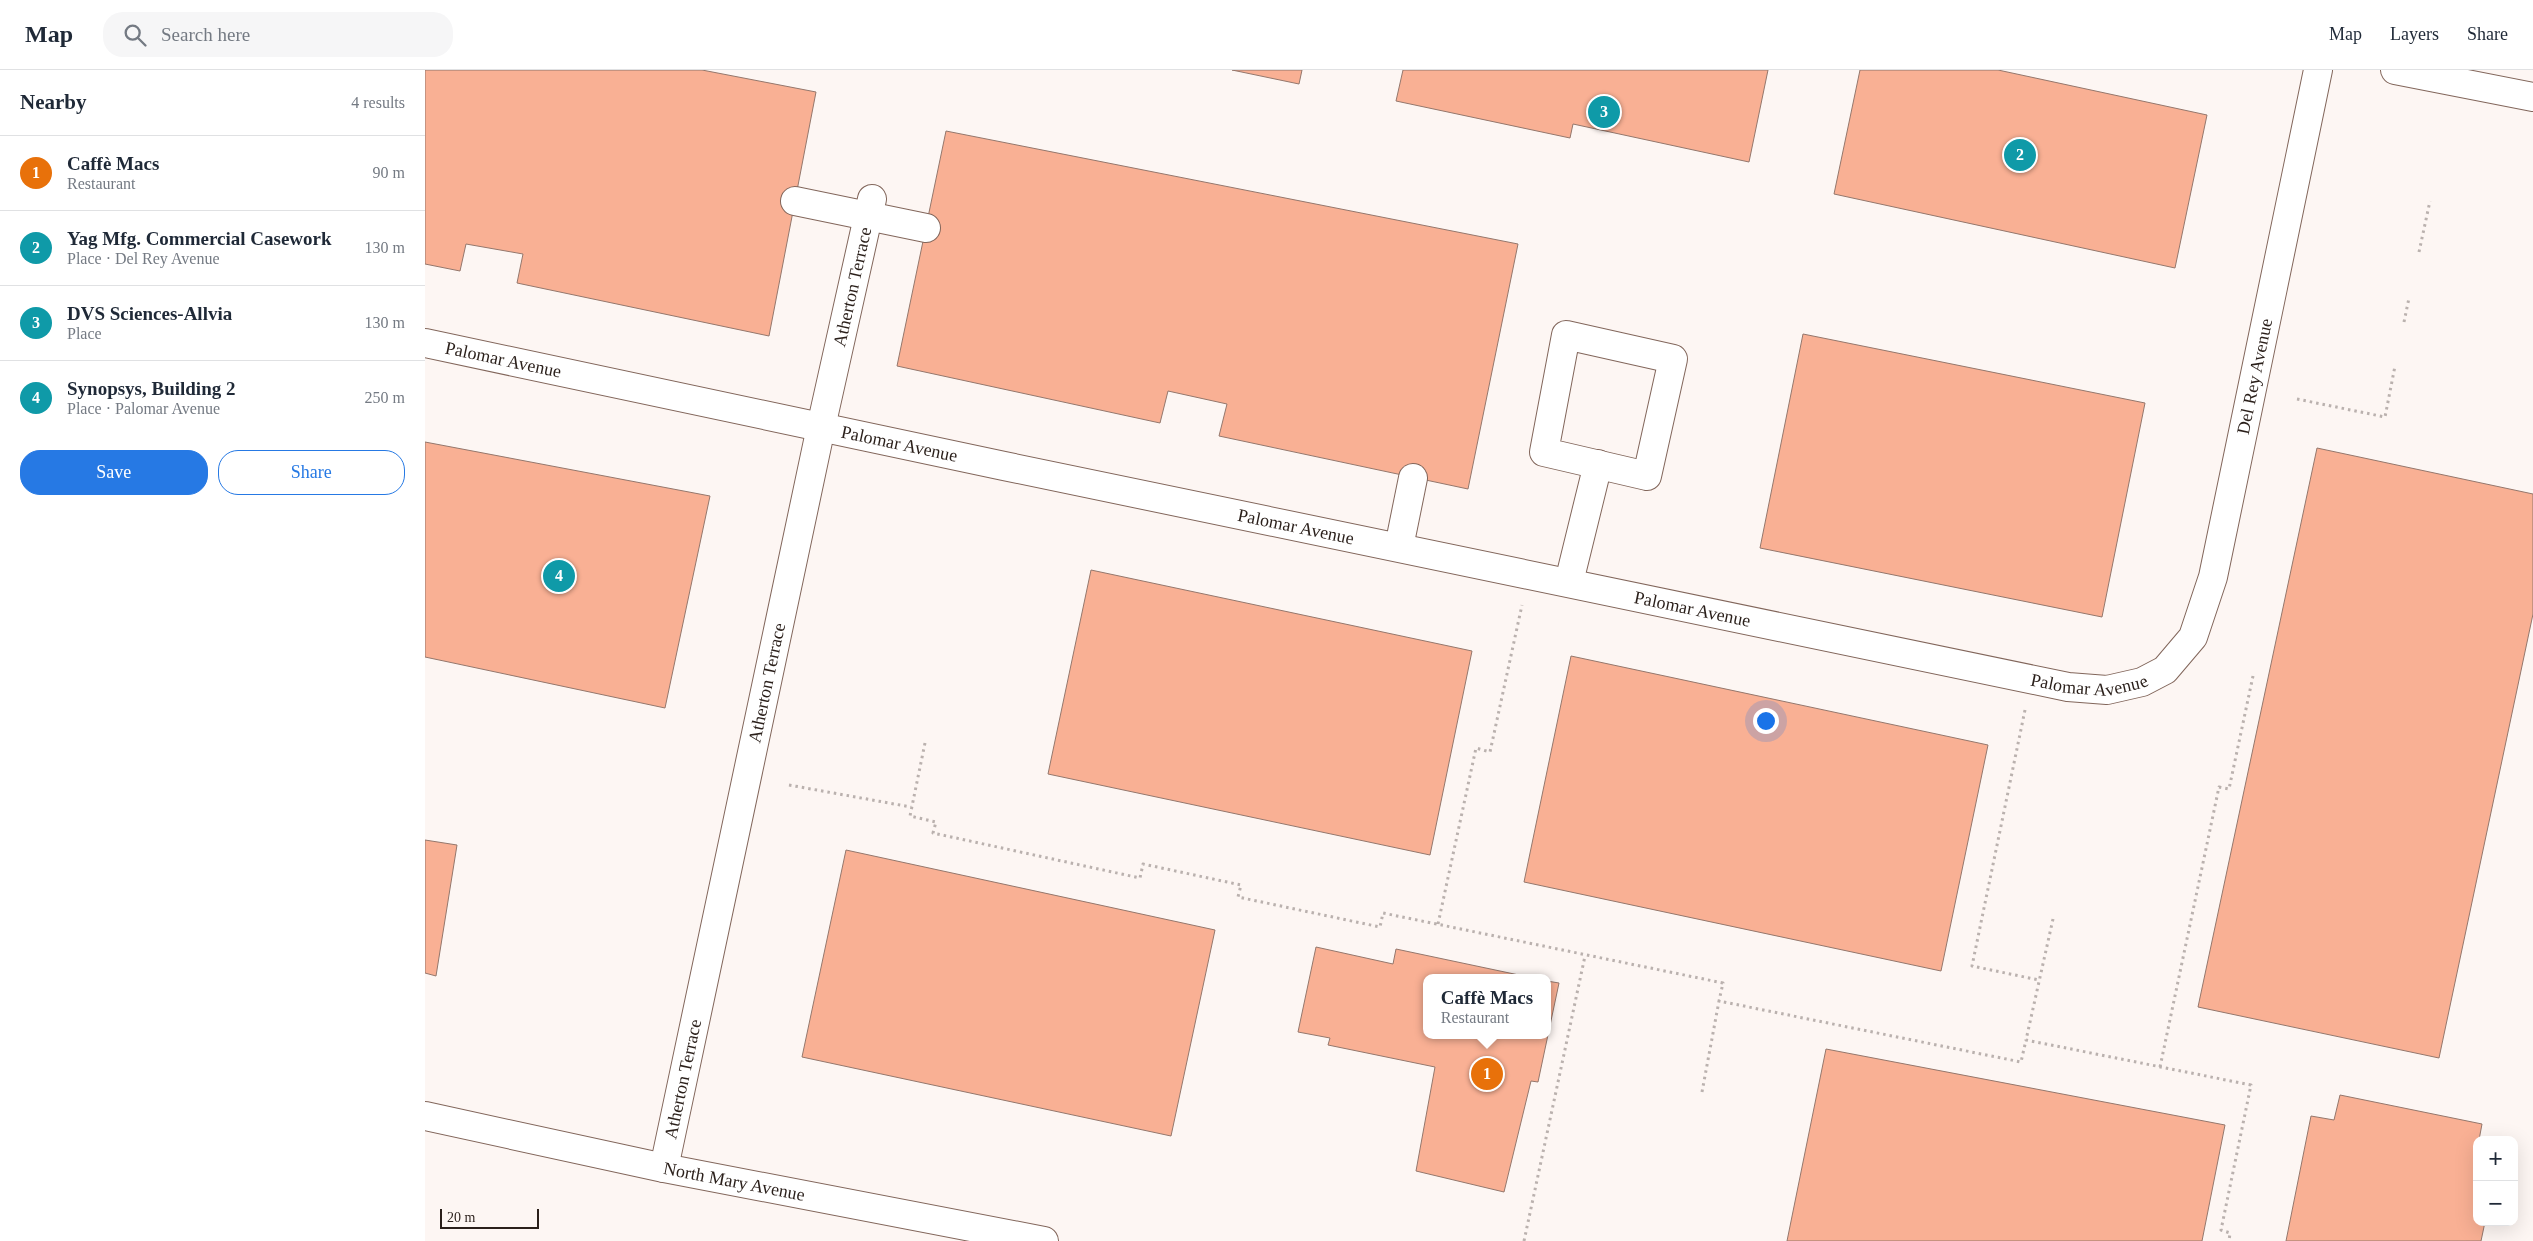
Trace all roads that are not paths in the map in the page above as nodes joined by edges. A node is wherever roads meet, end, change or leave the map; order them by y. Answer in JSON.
{"nodes":[{"id":1,"x":2318,"y":70,"type":"edge"},
{"id":2,"x":2395,"y":70,"type":"edge"},
{"id":3,"x":2533,"y":98,"type":"edge"},
{"id":4,"x":795,"y":201,"type":"dead end"},
{"id":5,"x":870,"y":207,"type":"junction"},
{"id":6,"x":926,"y":228,"type":"dead end"},
{"id":7,"x":425,"y":342,"type":"edge"},
{"id":8,"x":821,"y":427,"type":"junction"},
{"id":9,"x":1598,"y":464,"type":"junction"},
{"id":10,"x":1413,"y":478,"type":"dead end"},
{"id":11,"x":1399,"y":547,"type":"junction"},
{"id":12,"x":1569,"y":582,"type":"junction"},
{"id":13,"x":2165,"y":670,"type":"joint"},
{"id":14,"x":425,"y":1116,"type":"edge"},
{"id":15,"x":664,"y":1168,"type":"junction"},
{"id":16,"x":1044,"y":1241,"type":"edge"}],
"edges":[{"from":1,"to":13,"type":"street","name":"Del Rey Avenue"},
{"from":2,"to":3,"type":"street"},
{"from":4,"to":5,"type":"street"},
{"from":5,"to":6,"type":"street"},
{"from":5,"to":8,"type":"street","name":"Atherton Terrace"},
{"from":7,"to":8,"type":"street","name":"Palomar Avenue"},
{"from":8,"to":11,"type":"street","name":"Palomar Avenue"},
{"from":8,"to":15,"type":"street","name":"Atherton Terrace"},
{"from":9,"to":9,"type":"street"},
{"from":9,"to":12,"type":"street"},
{"from":10,"to":11,"type":"street"},
{"from":11,"to":12,"type":"street","name":"Palomar Avenue"},
{"from":12,"to":13,"type":"street","name":"Palomar Avenue"},
{"from":14,"to":15,"type":"street","name":"North Mary Avenue"},
{"from":15,"to":16,"type":"street","name":"North Mary Avenue"}]}
